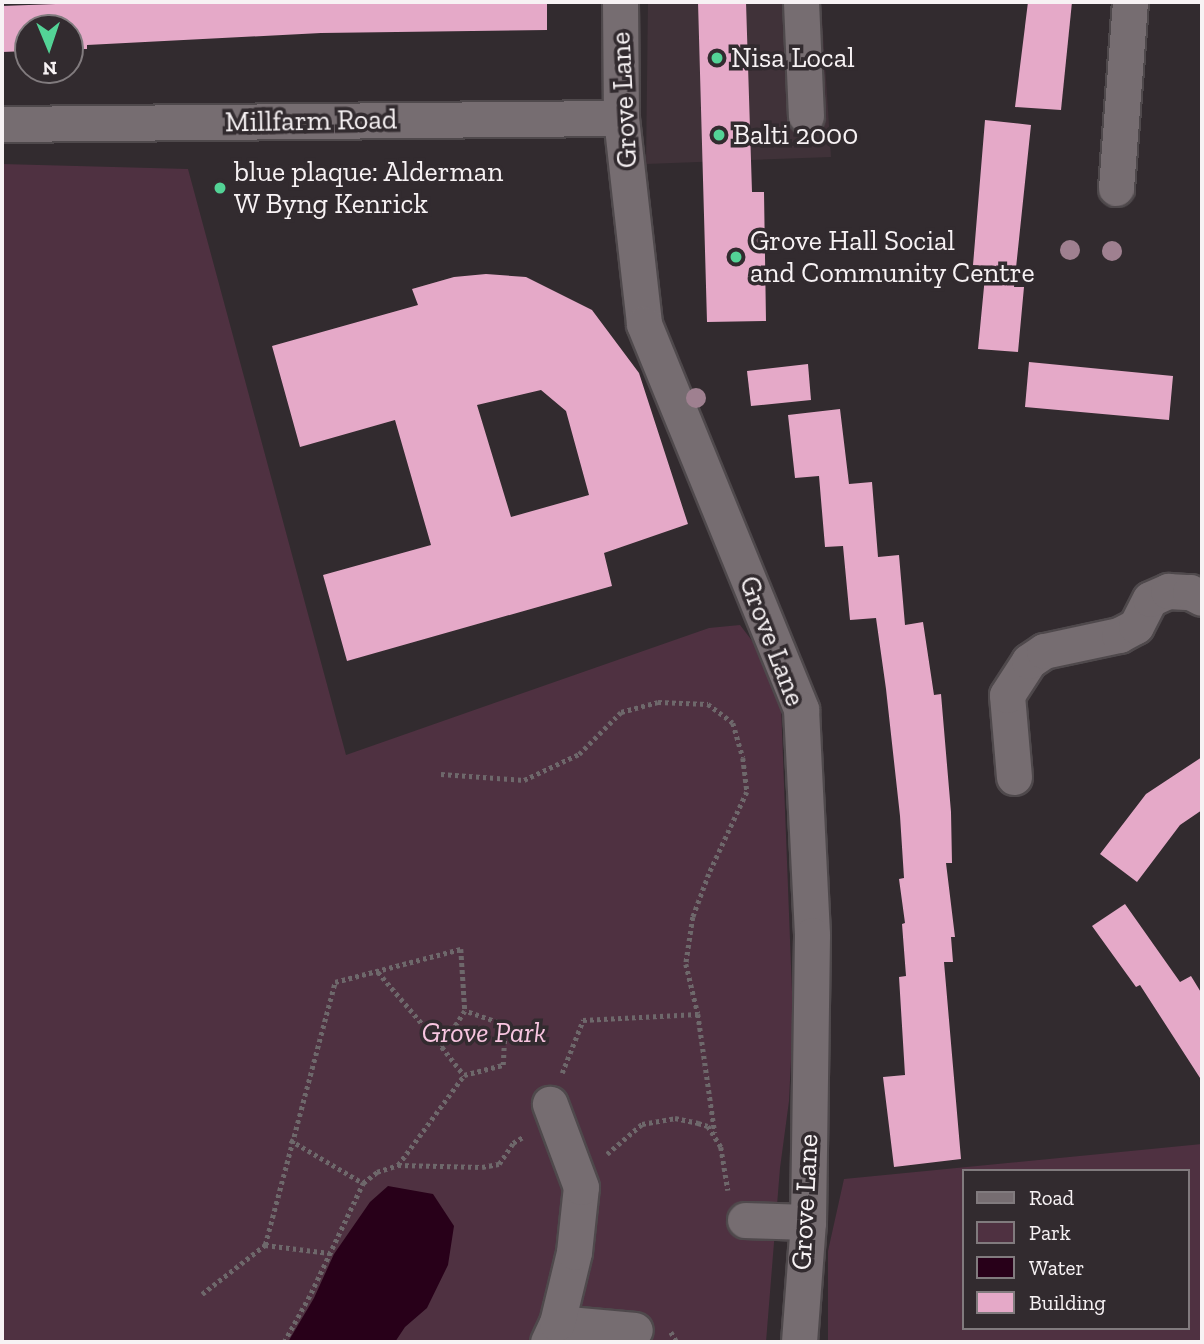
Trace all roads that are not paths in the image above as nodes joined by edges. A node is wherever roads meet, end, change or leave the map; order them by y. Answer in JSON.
{"nodes":[{"id":1,"x":620,"y":2,"type":"edge"},
{"id":2,"x":801,"y":2,"type":"edge"},
{"id":3,"x":1129,"y":2,"type":"edge"},
{"id":4,"x":806,"y":116,"type":"dead end"},
{"id":5,"x":621,"y":118,"type":"junction"},
{"id":6,"x":2,"y":124,"type":"edge"},
{"id":7,"x":1116,"y":188,"type":"dead end"},
{"id":8,"x":1202,"y":598,"type":"edge"},
{"id":9,"x":1014,"y":777,"type":"dead end"},
{"id":10,"x":550,"y":1104,"type":"road end"},
{"id":11,"x":745,"y":1220,"type":"road end"},
{"id":12,"x":808,"y":1222,"type":"junction"},
{"id":13,"x":635,"y":1330,"type":"dead end"},
{"id":14,"x":553,"y":1332,"type":"edge"},
{"id":15,"x":799,"y":1342,"type":"edge"}],
"edges":[{"from":1,"to":5,"type":"street","name":"Grove Lane"},
{"from":2,"to":4,"type":"street"},
{"from":3,"to":7,"type":"street"},
{"from":5,"to":6,"type":"street","name":"Millfarm Road"},
{"from":5,"to":12,"type":"street","name":"Grove Lane"},
{"from":8,"to":9,"type":"street"},
{"from":10,"to":14,"type":"street"},
{"from":11,"to":12,"type":"street"},
{"from":12,"to":15,"type":"street","name":"Grove Lane"},
{"from":13,"to":14,"type":"street"}]}
